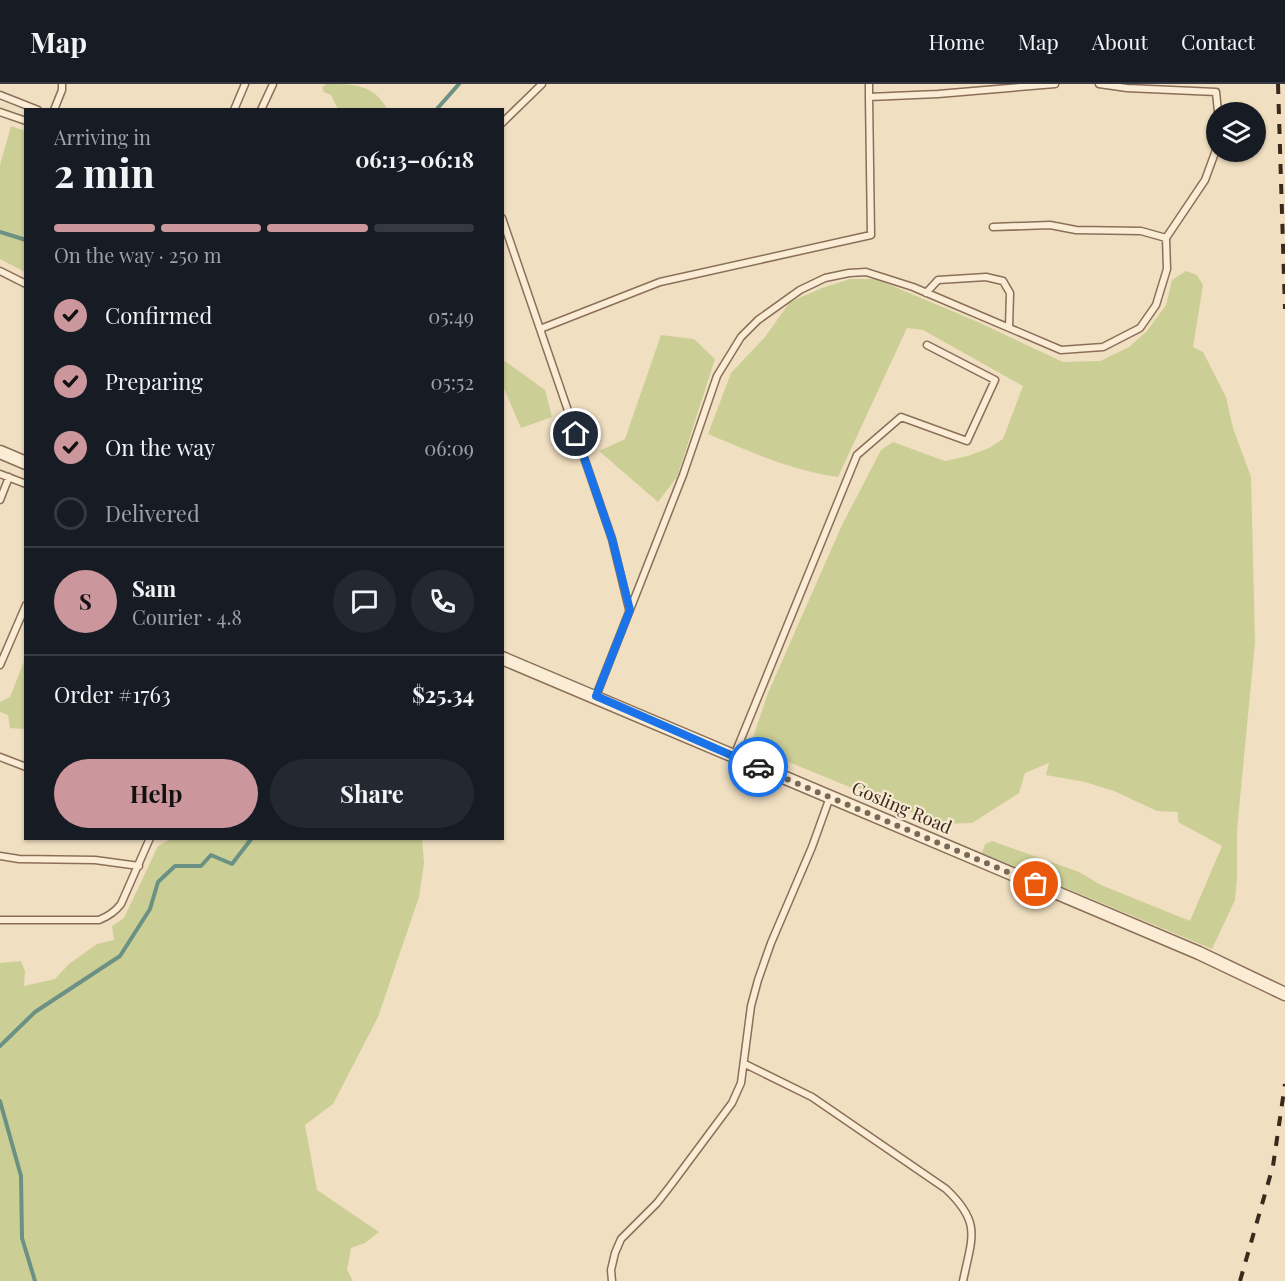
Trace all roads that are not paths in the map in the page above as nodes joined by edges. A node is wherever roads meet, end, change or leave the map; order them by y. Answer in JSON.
{"nodes":[{"id":1,"x":62,"y":84,"type":"edge"},
{"id":2,"x":245,"y":84,"type":"edge"},
{"id":3,"x":273,"y":84,"type":"edge"},
{"id":4,"x":542,"y":84,"type":"edge"},
{"id":5,"x":869,"y":84,"type":"edge"},
{"id":6,"x":1055,"y":84,"type":"edge"},
{"id":7,"x":1099,"y":84,"type":"edge"},
{"id":8,"x":0,"y":95,"type":"edge"},
{"id":9,"x":869,"y":97,"type":"junction"},
{"id":10,"x":1217,"y":102,"type":"edge"},
{"id":11,"x":33,"y":108,"type":"edge"},
{"id":12,"x":55,"y":108,"type":"edge"},
{"id":13,"x":235,"y":108,"type":"edge"},
{"id":14,"x":262,"y":108,"type":"edge"},
{"id":15,"x":0,"y":112,"type":"edge"},
{"id":16,"x":24,"y":120,"type":"edge"},
{"id":17,"x":504,"y":121,"type":"edge"},
{"id":18,"x":1212,"y":162,"type":"edge"},
{"id":19,"x":504,"y":224,"type":"edge"},
{"id":20,"x":993,"y":227,"type":"dead end"},
{"id":21,"x":1166,"y":238,"type":"junction"},
{"id":22,"x":0,"y":271,"type":"edge"},
{"id":23,"x":24,"y":283,"type":"edge"},
{"id":24,"x":926,"y":293,"type":"junction"},
{"id":25,"x":1009,"y":328,"type":"junction"},
{"id":26,"x":540,"y":329,"type":"junction"},
{"id":27,"x":927,"y":345,"type":"dead end"},
{"id":28,"x":0,"y":452,"type":"edge"},
{"id":29,"x":24,"y":462,"type":"edge"},
{"id":30,"x":0,"y":474,"type":"edge"},
{"id":31,"x":9,"y":477,"type":"junction"},
{"id":32,"x":24,"y":483,"type":"edge"},
{"id":33,"x":0,"y":500,"type":"edge"},
{"id":34,"x":24,"y":610,"type":"edge"},
{"id":35,"x":630,"y":610,"type":"junction"},
{"id":36,"x":504,"y":659,"type":"edge"},
{"id":37,"x":0,"y":665,"type":"edge"},
{"id":38,"x":596,"y":696,"type":"junction"},
{"id":39,"x":734,"y":756,"type":"junction"},
{"id":40,"x":0,"y":757,"type":"edge"},
{"id":41,"x":24,"y":766,"type":"edge"},
{"id":42,"x":830,"y":797,"type":"junction"},
{"id":43,"x":149,"y":840,"type":"edge"},
{"id":44,"x":0,"y":856,"type":"edge"},
{"id":45,"x":138,"y":866,"type":"junction"},
{"id":46,"x":0,"y":920,"type":"edge"},
{"id":47,"x":1285,"y":994,"type":"edge"},
{"id":48,"x":745,"y":1064,"type":"junction"},
{"id":49,"x":612,"y":1281,"type":"edge"},
{"id":50,"x":963,"y":1281,"type":"edge"}],
"edges":[{"from":1,"to":12,"type":"lane"},
{"from":2,"to":13,"type":"lane"},
{"from":3,"to":14,"type":"lane"},
{"from":4,"to":17,"type":"lane"},
{"from":5,"to":9,"type":"lane"},
{"from":6,"to":9,"type":"lane"},
{"from":7,"to":10,"type":"lane"},
{"from":8,"to":11,"type":"lane"},
{"from":9,"to":26,"type":"lane"},
{"from":15,"to":16,"type":"lane"},
{"from":18,"to":21,"type":"lane"},
{"from":19,"to":26,"type":"lane"},
{"from":20,"to":21,"type":"lane"},
{"from":21,"to":25,"type":"lane"},
{"from":22,"to":23,"type":"lane"},
{"from":24,"to":25,"type":"lane"},
{"from":24,"to":25,"type":"lane"},
{"from":24,"to":35,"type":"lane"},
{"from":26,"to":35,"type":"lane"},
{"from":27,"to":39,"type":"lane"},
{"from":28,"to":29,"type":"street"},
{"from":30,"to":31,"type":"lane"},
{"from":31,"to":32,"type":"lane"},
{"from":31,"to":33,"type":"lane"},
{"from":34,"to":37,"type":"lane"},
{"from":35,"to":38,"type":"lane"},
{"from":36,"to":38,"type":"street","name":"Gosling Road"},
{"from":38,"to":39,"type":"street","name":"Gosling Road"},
{"from":39,"to":42,"type":"street","name":"Gosling Road"},
{"from":40,"to":41,"type":"lane"},
{"from":42,"to":47,"type":"street","name":"Gosling Road"},
{"from":42,"to":48,"type":"lane"},
{"from":43,"to":45,"type":"lane"},
{"from":44,"to":45,"type":"lane"},
{"from":45,"to":46,"type":"lane"},
{"from":48,"to":49,"type":"lane"},
{"from":48,"to":50,"type":"lane"}]}
